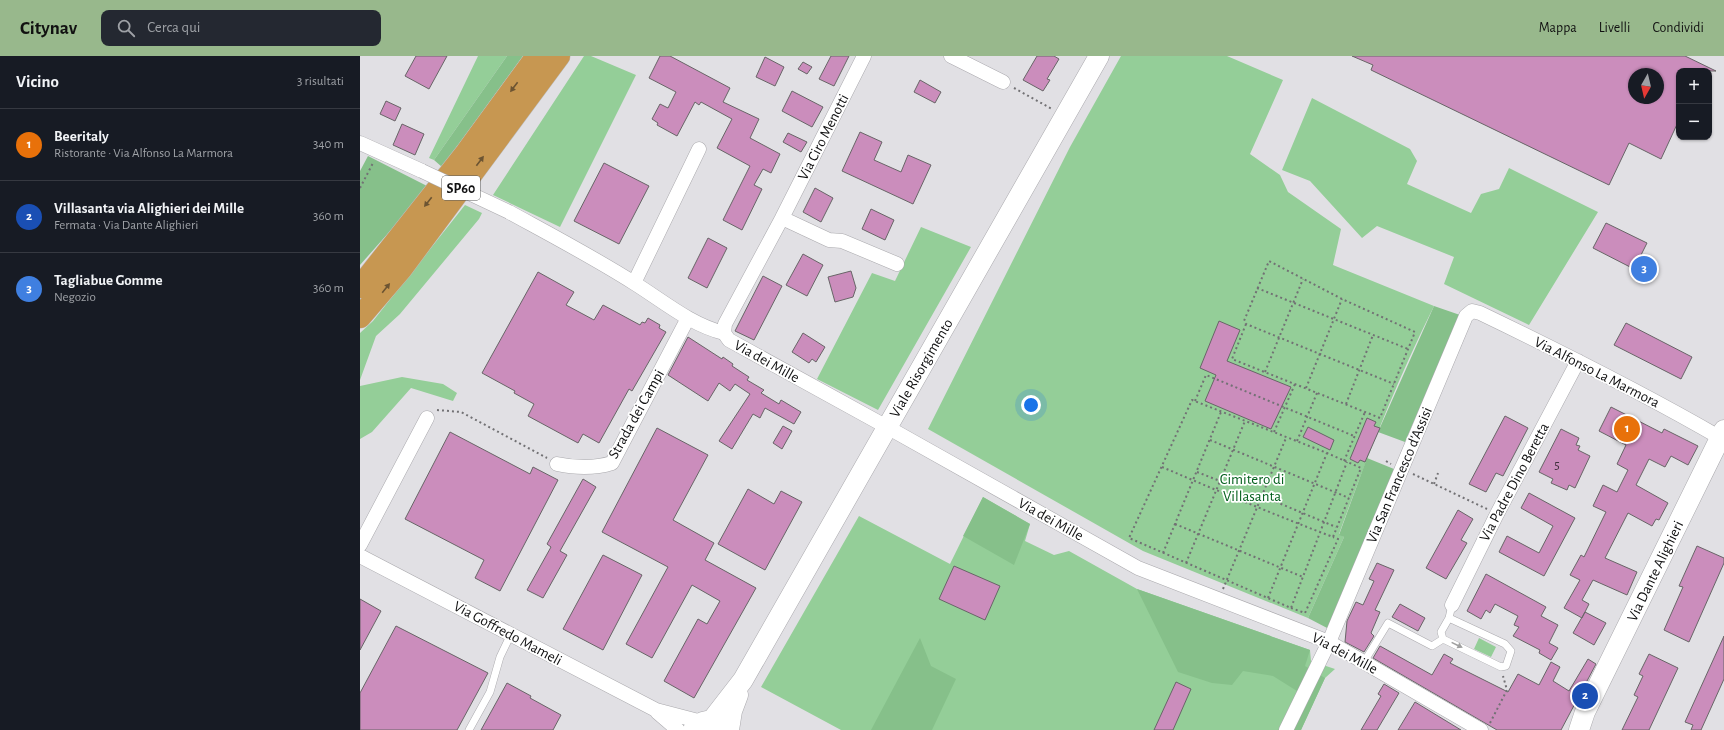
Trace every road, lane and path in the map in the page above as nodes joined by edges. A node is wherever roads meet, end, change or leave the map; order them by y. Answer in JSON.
{"nodes":[{"id":1,"x":538,"y":56,"type":"edge"},
{"id":2,"x":559,"y":56,"type":"edge"},
{"id":3,"x":864,"y":56,"type":"edge"},
{"id":4,"x":951,"y":56,"type":"edge"},
{"id":5,"x":1099,"y":56,"type":"edge"},
{"id":6,"x":1003,"y":82,"type":"joint"},
{"id":7,"x":1065,"y":116,"type":"junction"},
{"id":8,"x":360,"y":143,"type":"edge"},
{"id":9,"x":699,"y":149,"type":"dead end"},
{"id":10,"x":379,"y":151,"type":"junction"},
{"id":11,"x":360,"y":188,"type":"edge"},
{"id":12,"x":782,"y":218,"type":"junction"},
{"id":13,"x":897,"y":264,"type":"dead end"},
{"id":14,"x":1303,"y":279,"type":"junction"},
{"id":15,"x":634,"y":283,"type":"junction"},
{"id":16,"x":360,"y":287,"type":"edge"},
{"id":17,"x":1257,"y":288,"type":"junction"},
{"id":18,"x":1342,"y":299,"type":"junction"},
{"id":19,"x":1293,"y":303,"type":"junction"},
{"id":20,"x":1472,"y":311,"type":"joint"},
{"id":21,"x":360,"y":317,"type":"edge"},
{"id":22,"x":688,"y":318,"type":"junction"},
{"id":23,"x":1334,"y":319,"type":"junction"},
{"id":24,"x":1246,"y":324,"type":"junction"},
{"id":25,"x":724,"y":333,"type":"junction"},
{"id":26,"x":1373,"y":335,"type":"junction"},
{"id":27,"x":1279,"y":338,"type":"junction"},
{"id":28,"x":1408,"y":349,"type":"junction"},
{"id":29,"x":1320,"y":354,"type":"junction"},
{"id":30,"x":1578,"y":360,"type":"junction"},
{"id":31,"x":1359,"y":370,"type":"junction"},
{"id":32,"x":1265,"y":372,"type":"junction"},
{"id":33,"x":1295,"y":384,"type":"junction"},
{"id":34,"x":1394,"y":384,"type":"junction"},
{"id":35,"x":1306,"y":388,"type":"junction"},
{"id":36,"x":1316,"y":393,"type":"junction"},
{"id":37,"x":1195,"y":401,"type":"junction"},
{"id":38,"x":1346,"y":404,"type":"junction"},
{"id":39,"x":1285,"y":408,"type":"junction"},
{"id":40,"x":1222,"y":412,"type":"junction"},
{"id":41,"x":1365,"y":412,"type":"junction"},
{"id":42,"x":1307,"y":417,"type":"junction"},
{"id":43,"x":427,"y":418,"type":"joint"},
{"id":44,"x":1245,"y":421,"type":"junction"},
{"id":45,"x":887,"y":427,"type":"junction"},
{"id":46,"x":1274,"y":432,"type":"junction"},
{"id":47,"x":1354,"y":436,"type":"junction"},
{"id":48,"x":1723,"y":436,"type":"edge"},
{"id":49,"x":1286,"y":437,"type":"junction"},
{"id":50,"x":1210,"y":440,"type":"junction"},
{"id":51,"x":1297,"y":441,"type":"junction"},
{"id":52,"x":1233,"y":449,"type":"junction"},
{"id":53,"x":1327,"y":453,"type":"junction"},
{"id":54,"x":1346,"y":461,"type":"junction"},
{"id":55,"x":1386,"y":462,"type":"dead end"},
{"id":56,"x":557,"y":464,"type":"joint"},
{"id":57,"x":1162,"y":467,"type":"junction"},
{"id":58,"x":1274,"y":467,"type":"junction"},
{"id":59,"x":1402,"y":468,"type":"junction"},
{"id":60,"x":1197,"y":472,"type":"junction"},
{"id":61,"x":1438,"y":473,"type":"dead end"},
{"id":62,"x":1194,"y":480,"type":"junction"},
{"id":63,"x":1220,"y":481,"type":"junction"},
{"id":64,"x":1315,"y":484,"type":"junction"},
{"id":65,"x":1434,"y":484,"type":"junction"},
{"id":66,"x":1216,"y":490,"type":"junction"},
{"id":67,"x":1335,"y":492,"type":"junction"},
{"id":68,"x":1262,"y":496,"type":"junction"},
{"id":69,"x":1349,"y":498,"type":"junction"},
{"id":70,"x":1257,"y":507,"type":"junction"},
{"id":71,"x":1303,"y":513,"type":"junction"},
{"id":72,"x":1497,"y":514,"type":"junction"},
{"id":73,"x":1324,"y":522,"type":"junction"},
{"id":74,"x":1176,"y":524,"type":"junction"},
{"id":75,"x":1298,"y":524,"type":"junction"},
{"id":76,"x":1336,"y":527,"type":"junction"},
{"id":77,"x":1320,"y":532,"type":"junction"},
{"id":78,"x":1198,"y":534,"type":"junction"},
{"id":79,"x":1333,"y":537,"type":"junction"},
{"id":80,"x":360,"y":545,"type":"edge"},
{"id":81,"x":1239,"y":551,"type":"junction"},
{"id":82,"x":1163,"y":553,"type":"junction"},
{"id":83,"x":360,"y":556,"type":"edge"},
{"id":84,"x":1186,"y":563,"type":"junction"},
{"id":85,"x":1280,"y":568,"type":"junction"},
{"id":86,"x":1303,"y":578,"type":"junction"},
{"id":87,"x":1227,"y":580,"type":"junction"},
{"id":88,"x":1268,"y":598,"type":"junction"},
{"id":89,"x":1219,"y":599,"type":"junction"},
{"id":90,"x":1291,"y":608,"type":"junction"},
{"id":91,"x":1450,"y":611,"type":"junction"},
{"id":92,"x":511,"y":634,"type":"junction"},
{"id":93,"x":1443,"y":638,"type":"junction"},
{"id":94,"x":1329,"y":642,"type":"junction"},
{"id":95,"x":1364,"y":662,"type":"junction"},
{"id":96,"x":1501,"y":667,"type":"junction"},
{"id":97,"x":656,"y":710,"type":"junction"},
{"id":98,"x":1582,"y":721,"type":"edge"},
{"id":99,"x":713,"y":726,"type":"edge"},
{"id":100,"x":1486,"y":727,"type":"edge"},
{"id":101,"x":469,"y":730,"type":"edge"},
{"id":102,"x":678,"y":730,"type":"edge"},
{"id":103,"x":1286,"y":730,"type":"edge"},
{"id":104,"x":1570,"y":730,"type":"edge"}],
"edges":[{"from":1,"to":16,"type":"highway","number":"SP60","one_way":true},
{"from":21,"to":2,"type":"highway","number":"SP60","one_way":true},
{"from":3,"to":12,"type":"street","name":"Via Ciro Menotti"},
{"from":4,"to":6,"type":"street"},
{"from":5,"to":7,"type":"street","name":"Viale Risorgimento"},
{"from":6,"to":7,"type":"path"},
{"from":7,"to":45,"type":"street","name":"Viale Risorgimento"},
{"from":8,"to":10,"type":"street","name":"Via dei Mille"},
{"from":9,"to":15,"type":"street"},
{"from":10,"to":11,"type":"path"},
{"from":10,"to":15,"type":"street","name":"Via dei Mille","bridge":true},
{"from":12,"to":13,"type":"street"},
{"from":12,"to":25,"type":"street","name":"Via Ciro Menotti"},
{"from":14,"to":17,"type":"path"},
{"from":14,"to":18,"type":"path"},
{"from":14,"to":19,"type":"path"},
{"from":15,"to":22,"type":"street","name":"Via dei Mille"},
{"from":17,"to":19,"type":"path"},
{"from":17,"to":24,"type":"path"},
{"from":18,"to":23,"type":"path"},
{"from":18,"to":28,"type":"path"},
{"from":19,"to":23,"type":"path"},
{"from":19,"to":27,"type":"path"},
{"from":20,"to":30,"type":"street","name":"Via Alfonso La Marmora"},
{"from":20,"to":59,"type":"street","name":"Via San Francesco d'Assisi"},
{"from":22,"to":25,"type":"street","name":"Via dei Mille"},
{"from":22,"to":56,"type":"street","name":"Strada dei Campi"},
{"from":23,"to":26,"type":"path"},
{"from":23,"to":29,"type":"path"},
{"from":24,"to":27,"type":"path"},
{"from":24,"to":32,"type":"path"},
{"from":25,"to":45,"type":"street","name":"Via dei Mille"},
{"from":26,"to":28,"type":"path"},
{"from":26,"to":31,"type":"path"},
{"from":27,"to":29,"type":"path"},
{"from":27,"to":32,"type":"path"},
{"from":28,"to":34,"type":"path"},
{"from":29,"to":31,"type":"path"},
{"from":29,"to":35,"type":"path"},
{"from":30,"to":48,"type":"street","name":"Via Alfonso La Marmora"},
{"from":30,"to":72,"type":"street","name":"Via Padre Dino Beretta"},
{"from":31,"to":34,"type":"path"},
{"from":31,"to":38,"type":"path"},
{"from":32,"to":33,"type":"path"},
{"from":33,"to":35,"type":"path"},
{"from":33,"to":39,"type":"path"},
{"from":34,"to":41,"type":"path"},
{"from":35,"to":36,"type":"path"},
{"from":36,"to":38,"type":"path"},
{"from":36,"to":42,"type":"path"},
{"from":37,"to":39,"type":"path"},
{"from":37,"to":40,"type":"path"},
{"from":37,"to":57,"type":"path"},
{"from":38,"to":41,"type":"path"},
{"from":39,"to":42,"type":"path"},
{"from":39,"to":46,"type":"path"},
{"from":40,"to":44,"type":"path"},
{"from":40,"to":50,"type":"path"},
{"from":41,"to":47,"type":"path"},
{"from":42,"to":47,"type":"path"},
{"from":42,"to":51,"type":"path"},
{"from":43,"to":56,"type":"path"},
{"from":43,"to":80,"type":"street"},
{"from":44,"to":46,"type":"path"},
{"from":44,"to":52,"type":"path"},
{"from":45,"to":89,"type":"street","name":"Via dei Mille"},
{"from":45,"to":99,"type":"street","name":"Viale Risorgimento"},
{"from":46,"to":49,"type":"path"},
{"from":47,"to":54,"type":"path"},
{"from":48,"to":98,"type":"street","name":"Via Dante Alighieri"},
{"from":49,"to":51,"type":"path"},
{"from":49,"to":58,"type":"path"},
{"from":50,"to":52,"type":"path"},
{"from":50,"to":60,"type":"path"},
{"from":51,"to":53,"type":"path"},
{"from":52,"to":58,"type":"path"},
{"from":52,"to":63,"type":"path"},
{"from":53,"to":54,"type":"path"},
{"from":53,"to":64,"type":"path"},
{"from":54,"to":67,"type":"path"},
{"from":54,"to":69,"type":"path"},
{"from":55,"to":59,"type":"path"},
{"from":57,"to":62,"type":"path"},
{"from":57,"to":82,"type":"path"},
{"from":58,"to":64,"type":"path"},
{"from":58,"to":68,"type":"path"},
{"from":59,"to":65,"type":"path"},
{"from":59,"to":94,"type":"street","name":"Via San Francesco d'Assisi"},
{"from":60,"to":62,"type":"path"},
{"from":60,"to":63,"type":"path"},
{"from":61,"to":65,"type":"path"},
{"from":62,"to":66,"type":"path"},
{"from":62,"to":74,"type":"path"},
{"from":63,"to":66,"type":"path"},
{"from":64,"to":67,"type":"path"},
{"from":64,"to":71,"type":"path"},
{"from":65,"to":72,"type":"path"},
{"from":66,"to":70,"type":"path"},
{"from":66,"to":78,"type":"path"},
{"from":67,"to":69,"type":"path"},
{"from":67,"to":73,"type":"path"},
{"from":68,"to":70,"type":"path"},
{"from":68,"to":71,"type":"path"},
{"from":69,"to":76,"type":"path"},
{"from":70,"to":75,"type":"path"},
{"from":70,"to":81,"type":"path"},
{"from":71,"to":73,"type":"path"},
{"from":71,"to":75,"type":"path"},
{"from":72,"to":91,"type":"street","name":"Via Padre Dino Beretta"},
{"from":73,"to":76,"type":"path"},
{"from":73,"to":77,"type":"path"},
{"from":74,"to":78,"type":"path"},
{"from":74,"to":82,"type":"path"},
{"from":75,"to":77,"type":"path"},
{"from":75,"to":85,"type":"path"},
{"from":76,"to":79,"type":"path"},
{"from":77,"to":79,"type":"path"},
{"from":77,"to":86,"type":"path"},
{"from":78,"to":81,"type":"path"},
{"from":78,"to":84,"type":"path"},
{"from":79,"to":90,"type":"path"},
{"from":81,"to":85,"type":"path"},
{"from":81,"to":87,"type":"path"},
{"from":82,"to":84,"type":"path"},
{"from":83,"to":92,"type":"street","name":"Via Goffredo Mameli"},
{"from":84,"to":87,"type":"path"},
{"from":85,"to":86,"type":"path"},
{"from":85,"to":88,"type":"path"},
{"from":86,"to":90,"type":"path"},
{"from":87,"to":88,"type":"path"},
{"from":87,"to":89,"type":"path"},
{"from":88,"to":90,"type":"path"},
{"from":89,"to":94,"type":"street","name":"Via dei Mille"},
{"from":91,"to":93,"type":"lane"},
{"from":91,"to":96,"type":"lane"},
{"from":92,"to":97,"type":"street","name":"Via Goffredo Mameli"},
{"from":92,"to":101,"type":"lane"},
{"from":93,"to":95,"type":"lane"},
{"from":93,"to":96,"type":"lane","one_way":true},
{"from":94,"to":95,"type":"street","name":"Via dei Mille"},
{"from":94,"to":103,"type":"street","name":"Via San Francesco d'Assisi"},
{"from":95,"to":100,"type":"street","name":"Via dei Mille"},
{"from":96,"to":100,"type":"path"},
{"from":97,"to":99,"type":"street","name":"Via Goffredo Mameli"},
{"from":97,"to":102,"type":"street","name":"Via Goffredo Mameli"},
{"from":98,"to":104,"type":"street","name":"Via Dante Alighieri"}]}
